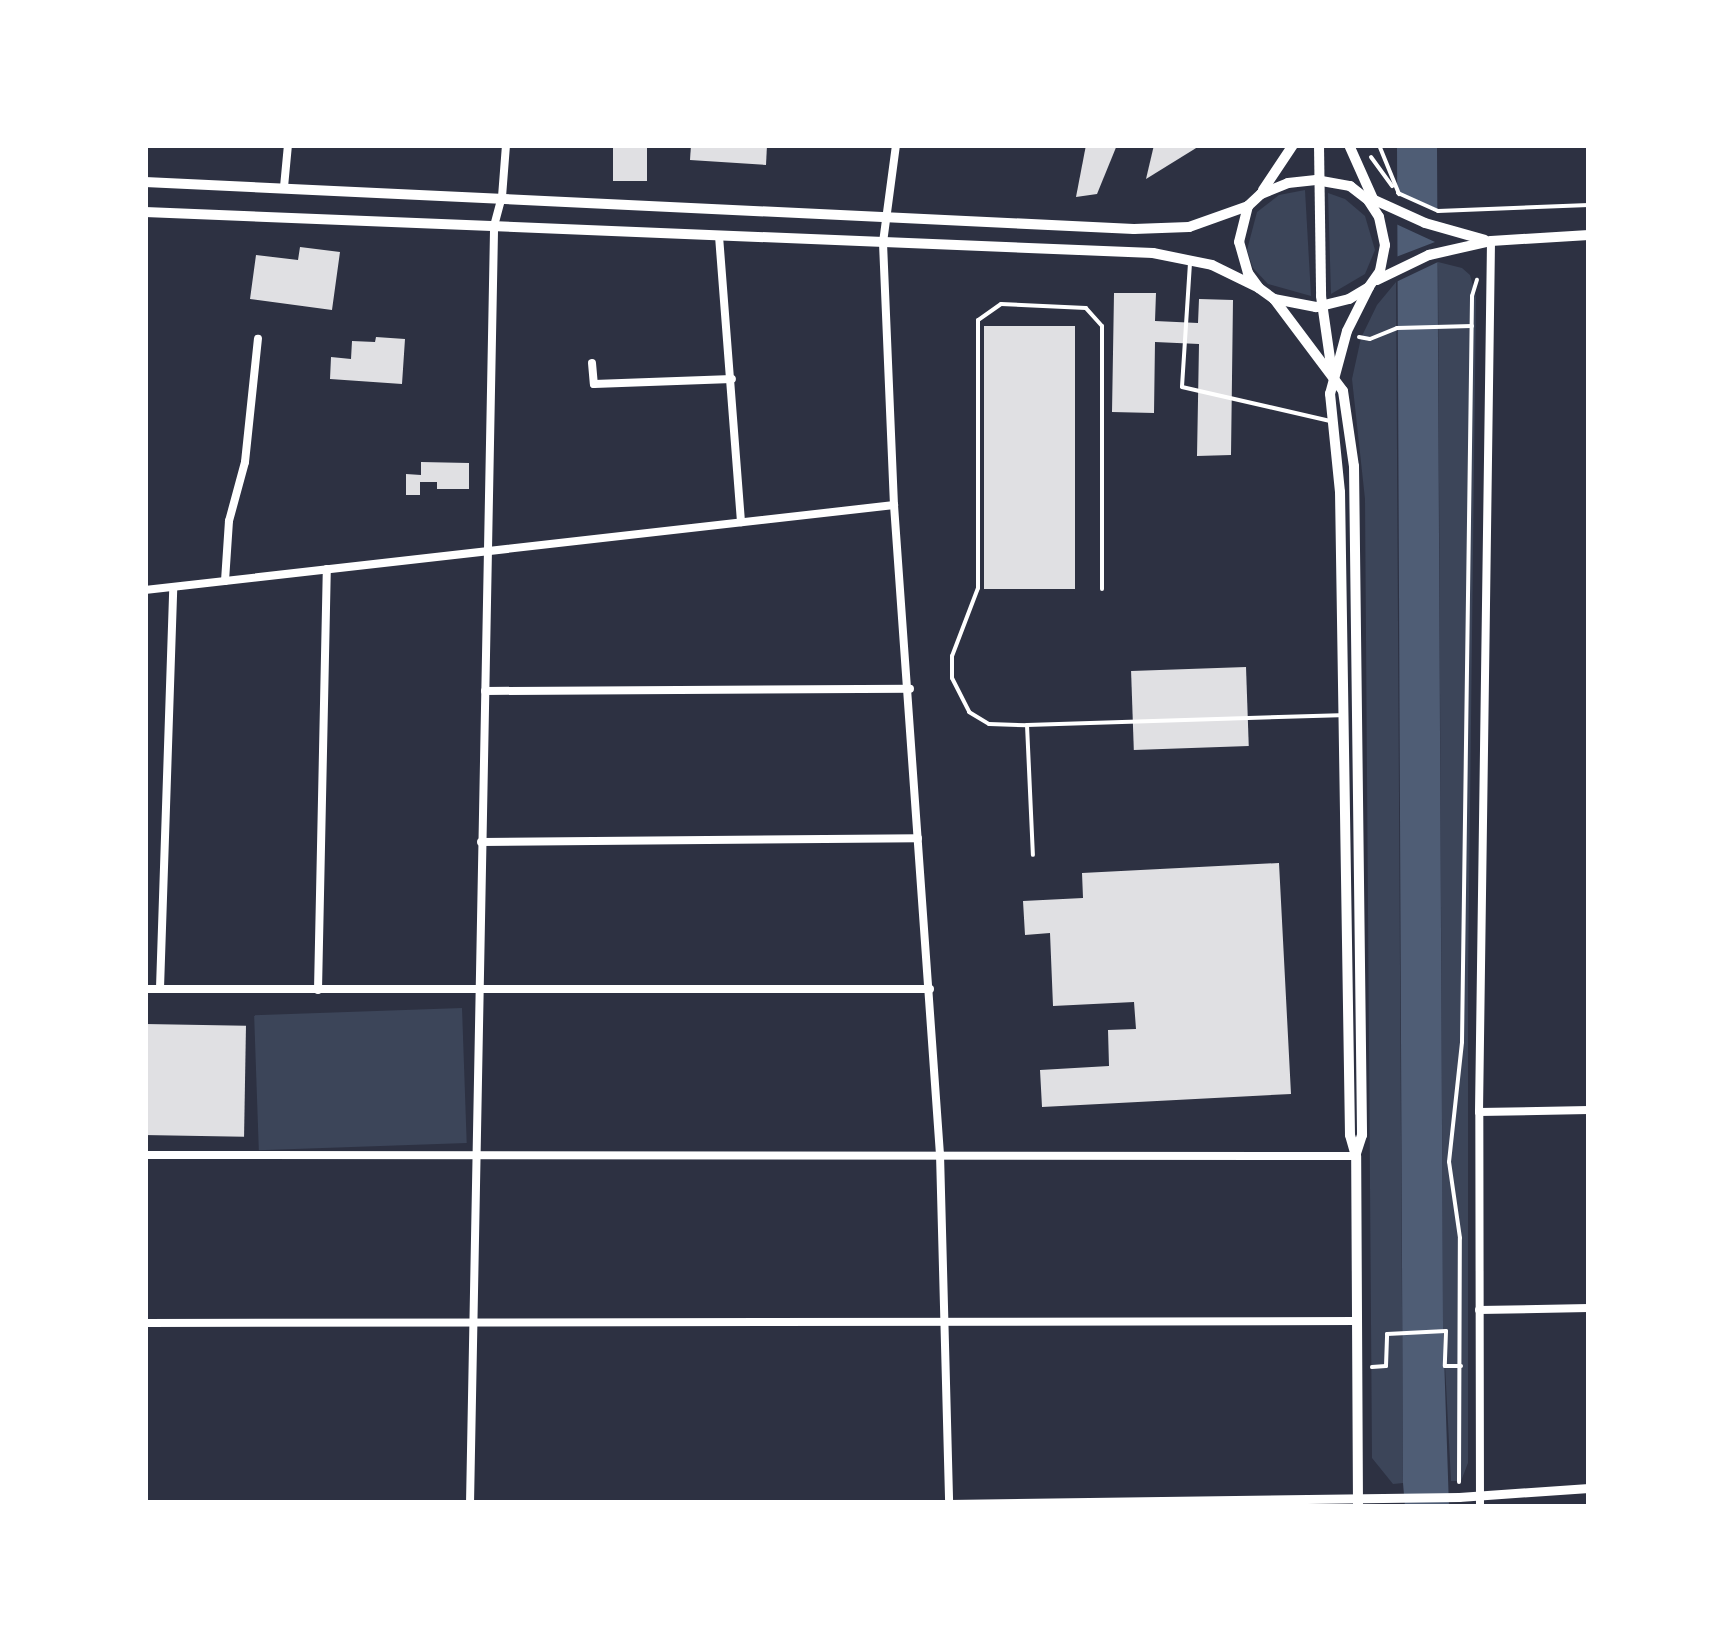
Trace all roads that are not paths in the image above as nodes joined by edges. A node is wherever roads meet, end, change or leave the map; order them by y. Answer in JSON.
{"nodes":[{"id":1,"x":288,"y":145,"type":"edge"},
{"id":2,"x":506,"y":145,"type":"edge"},
{"id":3,"x":896,"y":145,"type":"edge"},
{"id":4,"x":1292,"y":145,"type":"edge"},
{"id":5,"x":1319,"y":145,"type":"edge"},
{"id":6,"x":1349,"y":145,"type":"edge"},
{"id":7,"x":1316,"y":180,"type":"junction"},
{"id":8,"x":145,"y":182,"type":"edge"},
{"id":9,"x":284,"y":187,"type":"junction"},
{"id":10,"x":1362,"y":187,"type":"junction"},
{"id":11,"x":1260,"y":194,"type":"junction"},
{"id":12,"x":502,"y":198,"type":"junction"},
{"id":13,"x":1373,"y":200,"type":"junction"},
{"id":14,"x":1248,"y":206,"type":"junction"},
{"id":15,"x":1392,"y":209,"type":"junction"},
{"id":16,"x":145,"y":212,"type":"edge"},
{"id":17,"x":884,"y":216,"type":"junction"},
{"id":18,"x":1379,"y":217,"type":"junction"},
{"id":19,"x":494,"y":226,"type":"junction"},
{"id":20,"x":719,"y":236,"type":"junction"},
{"id":21,"x":1589,"y":236,"type":"edge"},
{"id":22,"x":1491,"y":241,"type":"junction"},
{"id":23,"x":883,"y":243,"type":"junction"},
{"id":24,"x":1190,"y":258,"type":"junction"},
{"id":25,"x":1372,"y":284,"type":"junction"},
{"id":26,"x":1259,"y":288,"type":"junction"},
{"id":27,"x":1274,"y":299,"type":"junction"},
{"id":28,"x":1323,"y":306,"type":"junction"},
{"id":29,"x":258,"y":339,"type":"dead end"},
{"id":30,"x":592,"y":363,"type":"dead end"},
{"id":31,"x":1333,"y":378,"type":"junction"},
{"id":32,"x":732,"y":379,"type":"junction"},
{"id":33,"x":1333,"y":421,"type":"junction"},
{"id":34,"x":894,"y":505,"type":"junction"},
{"id":35,"x":741,"y":522,"type":"junction"},
{"id":36,"x":490,"y":551,"type":"junction"},
{"id":37,"x":327,"y":570,"type":"junction"},
{"id":38,"x":225,"y":581,"type":"junction"},
{"id":39,"x":173,"y":587,"type":"junction"},
{"id":40,"x":1102,"y":589,"type":"dead end"},
{"id":41,"x":145,"y":590,"type":"edge"},
{"id":42,"x":910,"y":689,"type":"junction"},
{"id":43,"x":485,"y":692,"type":"junction"},
{"id":44,"x":1344,"y":715,"type":"junction"},
{"id":45,"x":1027,"y":725,"type":"junction"},
{"id":46,"x":918,"y":838,"type":"junction"},
{"id":47,"x":481,"y":842,"type":"junction"},
{"id":48,"x":1032,"y":855,"type":"dead end"},
{"id":49,"x":145,"y":988,"type":"edge"},
{"id":50,"x":160,"y":988,"type":"junction"},
{"id":51,"x":482,"y":988,"type":"junction"},
{"id":52,"x":930,"y":989,"type":"junction"},
{"id":53,"x":318,"y":990,"type":"junction"},
{"id":54,"x":1589,"y":1110,"type":"edge"},
{"id":55,"x":1479,"y":1112,"type":"junction"},
{"id":56,"x":940,"y":1154,"type":"junction"},
{"id":57,"x":145,"y":1155,"type":"edge"},
{"id":58,"x":478,"y":1156,"type":"junction"},
{"id":59,"x":1356,"y":1156,"type":"junction"},
{"id":60,"x":1589,"y":1308,"type":"edge"},
{"id":61,"x":1479,"y":1310,"type":"junction"},
{"id":62,"x":1357,"y":1321,"type":"junction"},
{"id":63,"x":145,"y":1323,"type":"edge"},
{"id":64,"x":942,"y":1324,"type":"junction"},
{"id":65,"x":473,"y":1325,"type":"junction"},
{"id":66,"x":1589,"y":1488,"type":"edge"},
{"id":67,"x":1480,"y":1501,"type":"edge"},
{"id":68,"x":1358,"y":1503,"type":"edge"},
{"id":69,"x":145,"y":1504,"type":"edge"},
{"id":70,"x":950,"y":1504,"type":"junction"},
{"id":71,"x":470,"y":1506,"type":"edge"}],
"edges":[{"from":1,"to":9,"type":"street"},
{"from":2,"to":12,"type":"street"},
{"from":3,"to":17,"type":"street"},
{"from":4,"to":11,"type":"main road"},
{"from":5,"to":7,"type":"main road"},
{"from":6,"to":10,"type":"main road"},
{"from":7,"to":10,"type":"main road"},
{"from":7,"to":11,"type":"main road"},
{"from":7,"to":28,"type":"main road"},
{"from":8,"to":9,"type":"main road"},
{"from":9,"to":12,"type":"main road"},
{"from":10,"to":13,"type":"main road"},
{"from":10,"to":15,"type":"main road"},
{"from":10,"to":18,"type":"main road"},
{"from":11,"to":14,"type":"main road"},
{"from":12,"to":17,"type":"main road"},
{"from":12,"to":19,"type":"street"},
{"from":13,"to":15,"type":"main road"},
{"from":13,"to":18,"type":"main road"},
{"from":14,"to":17,"type":"main road"},
{"from":14,"to":26,"type":"main road"},
{"from":15,"to":22,"type":"main road"},
{"from":16,"to":19,"type":"main road"},
{"from":17,"to":23,"type":"street"},
{"from":18,"to":25,"type":"main road"},
{"from":19,"to":20,"type":"main road"},
{"from":19,"to":36,"type":"street"},
{"from":20,"to":23,"type":"main road"},
{"from":20,"to":32,"type":"street"},
{"from":21,"to":22,"type":"main road"},
{"from":22,"to":25,"type":"main road"},
{"from":22,"to":55,"type":"street"},
{"from":23,"to":24,"type":"main road"},
{"from":23,"to":34,"type":"street"},
{"from":24,"to":26,"type":"main road"},
{"from":24,"to":33,"type":"lane"},
{"from":25,"to":28,"type":"main road"},
{"from":25,"to":31,"type":"main road"},
{"from":26,"to":27,"type":"main road"},
{"from":27,"to":28,"type":"main road"},
{"from":27,"to":31,"type":"main road"},
{"from":28,"to":31,"type":"main road"},
{"from":29,"to":38,"type":"street"},
{"from":30,"to":32,"type":"street"},
{"from":31,"to":33,"type":"main road"},
{"from":31,"to":59,"type":"main road"},
{"from":32,"to":35,"type":"street"},
{"from":33,"to":44,"type":"main road"},
{"from":34,"to":35,"type":"street"},
{"from":34,"to":42,"type":"street"},
{"from":35,"to":36,"type":"street"},
{"from":36,"to":37,"type":"street"},
{"from":36,"to":43,"type":"street"},
{"from":37,"to":38,"type":"street"},
{"from":37,"to":53,"type":"street"},
{"from":38,"to":39,"type":"street"},
{"from":39,"to":41,"type":"street"},
{"from":39,"to":50,"type":"street"},
{"from":40,"to":45,"type":"lane"},
{"from":42,"to":43,"type":"street"},
{"from":42,"to":46,"type":"street"},
{"from":43,"to":47,"type":"street"},
{"from":44,"to":45,"type":"lane"},
{"from":44,"to":59,"type":"main road"},
{"from":45,"to":48,"type":"lane"},
{"from":46,"to":47,"type":"street"},
{"from":46,"to":52,"type":"street"},
{"from":47,"to":51,"type":"street"},
{"from":49,"to":50,"type":"street"},
{"from":50,"to":53,"type":"street"},
{"from":51,"to":52,"type":"street"},
{"from":51,"to":53,"type":"street"},
{"from":51,"to":58,"type":"street"},
{"from":52,"to":56,"type":"street"},
{"from":54,"to":55,"type":"street"},
{"from":55,"to":61,"type":"street"},
{"from":56,"to":58,"type":"street"},
{"from":56,"to":59,"type":"street"},
{"from":56,"to":64,"type":"street"},
{"from":57,"to":58,"type":"street"},
{"from":58,"to":65,"type":"street"},
{"from":59,"to":62,"type":"main road"},
{"from":60,"to":61,"type":"street"},
{"from":61,"to":67,"type":"street"},
{"from":62,"to":64,"type":"street"},
{"from":62,"to":68,"type":"main road"},
{"from":63,"to":65,"type":"street"},
{"from":64,"to":65,"type":"street"},
{"from":64,"to":70,"type":"street"},
{"from":65,"to":71,"type":"street"},
{"from":66,"to":67,"type":"street"},
{"from":67,"to":68,"type":"street"},
{"from":68,"to":70,"type":"street"},
{"from":69,"to":71,"type":"street"},
{"from":70,"to":71,"type":"street"}]}
